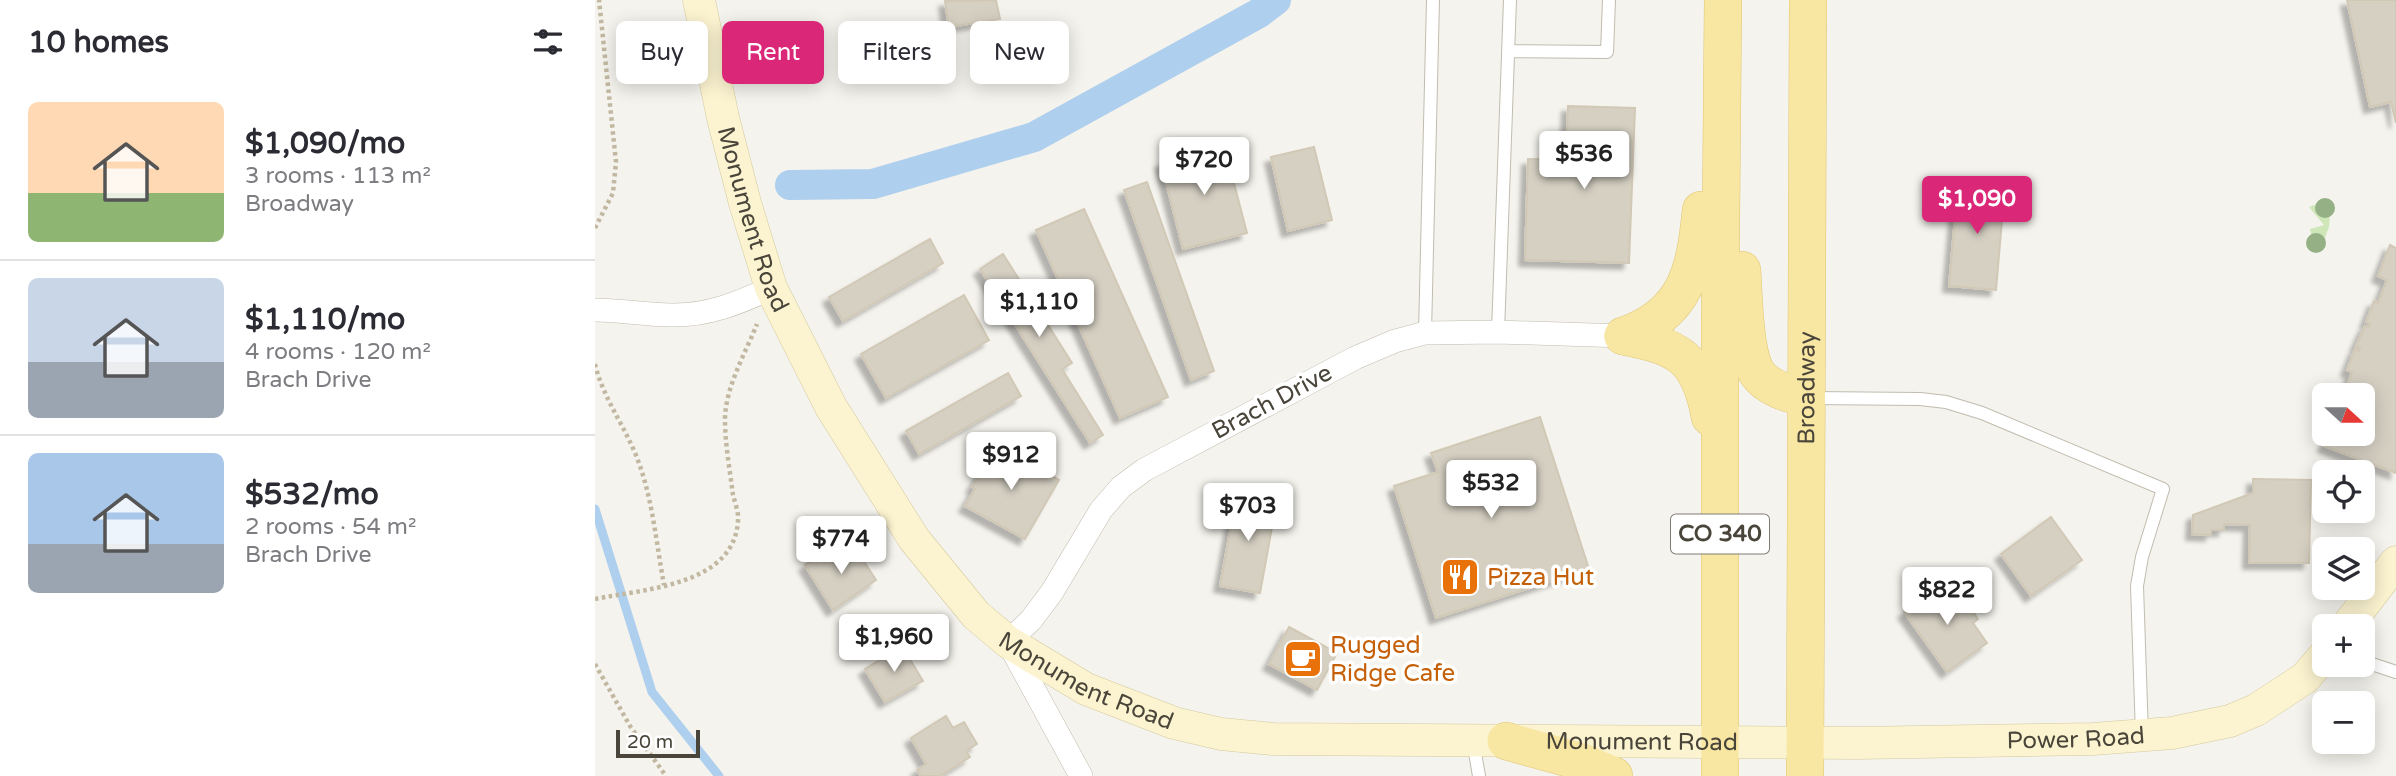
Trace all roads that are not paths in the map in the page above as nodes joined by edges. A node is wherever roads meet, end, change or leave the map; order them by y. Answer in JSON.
{"nodes":[{"id":1,"x":699,"y":0,"type":"edge"},
{"id":2,"x":1433,"y":0,"type":"edge"},
{"id":3,"x":1510,"y":0,"type":"edge"},
{"id":4,"x":1609,"y":0,"type":"edge"},
{"id":5,"x":1808,"y":0,"type":"edge"},
{"id":6,"x":1723,"y":16,"type":"edge"},
{"id":7,"x":1508,"y":51,"type":"junction"},
{"id":8,"x":771,"y":288,"type":"junction"},
{"id":9,"x":595,"y":310,"type":"edge"},
{"id":10,"x":1498,"y":332,"type":"junction"},
{"id":11,"x":1425,"y":333,"type":"junction"},
{"id":12,"x":1623,"y":336,"type":"junction"},
{"id":13,"x":1805,"y":398,"type":"junction"},
{"id":14,"x":1720,"y":503,"type":"junction"},
{"id":15,"x":2396,"y":562,"type":"edge"},
{"id":16,"x":2356,"y":614,"type":"edge"},
{"id":17,"x":1008,"y":642,"type":"junction"},
{"id":18,"x":2375,"y":664,"type":"edge"},
{"id":19,"x":2395,"y":669,"type":"edge"},
{"id":20,"x":2312,"y":670,"type":"edge"},
{"id":21,"x":2142,"y":735,"type":"junction"},
{"id":22,"x":1490,"y":741,"type":"junction"},
{"id":23,"x":1721,"y":759,"type":"edge"},
{"id":24,"x":1805,"y":759,"type":"edge"},
{"id":25,"x":1081,"y":776,"type":"edge"},
{"id":26,"x":1479,"y":776,"type":"edge"},
{"id":27,"x":1614,"y":776,"type":"edge"}],
"edges":[{"from":1,"to":8,"type":"main road","name":"Monument Road"},
{"from":2,"to":11,"type":"lane"},
{"from":3,"to":7,"type":"lane"},
{"from":4,"to":7,"type":"lane"},
{"from":5,"to":13,"type":"main road","name":"Broadway","number":"CO 340"},
{"from":6,"to":12,"type":"main road"},
{"from":6,"to":13,"type":"main road"},
{"from":6,"to":14,"type":"main road","number":"CO 340"},
{"from":7,"to":10,"type":"lane"},
{"from":8,"to":9,"type":"street"},
{"from":8,"to":17,"type":"main road","name":"Monument Road"},
{"from":10,"to":11,"type":"street","name":"Brach Drive"},
{"from":10,"to":12,"type":"street","name":"Brach Drive"},
{"from":11,"to":17,"type":"street","name":"Brach Drive"},
{"from":12,"to":14,"type":"main road"},
{"from":13,"to":21,"type":"lane"},
{"from":13,"to":24,"type":"main road","name":"Broadway","number":"CO 340"},
{"from":14,"to":23,"type":"main road","number":"CO 340"},
{"from":15,"to":16,"type":"main road"},
{"from":17,"to":22,"type":"main road","name":"Monument Road"},
{"from":17,"to":25,"type":"street"},
{"from":18,"to":19,"type":"lane"},
{"from":20,"to":21,"type":"main road","name":"Power Road"},
{"from":21,"to":24,"type":"main road","name":"Power Road"},
{"from":22,"to":23,"type":"main road","name":"Monument Road"},
{"from":22,"to":26,"type":"lane"},
{"from":22,"to":27,"type":"main road"},
{"from":23,"to":24,"type":"main road","name":"Monument Road"}]}
